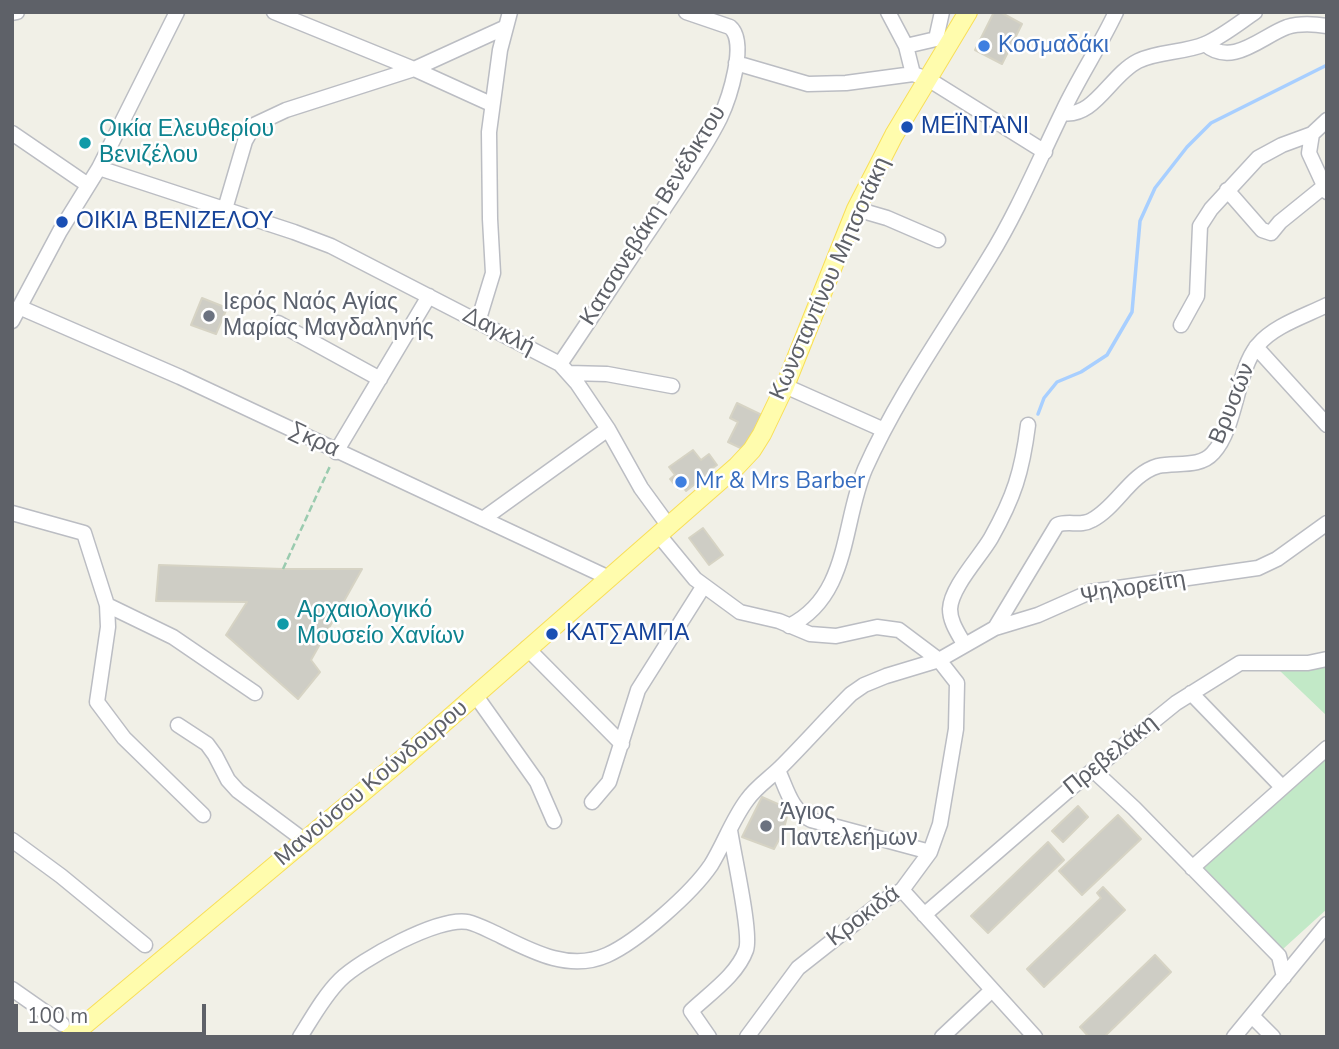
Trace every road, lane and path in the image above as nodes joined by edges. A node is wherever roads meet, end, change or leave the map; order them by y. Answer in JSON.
{"nodes":[{"id":1,"x":177,"y":12,"type":"edge"},
{"id":2,"x":275,"y":12,"type":"edge"},
{"id":3,"x":510,"y":12,"type":"edge"},
{"id":4,"x":686,"y":12,"type":"edge"},
{"id":5,"x":888,"y":12,"type":"edge"},
{"id":6,"x":943,"y":12,"type":"edge"},
{"id":7,"x":968,"y":12,"type":"edge"},
{"id":8,"x":1116,"y":12,"type":"edge"},
{"id":9,"x":1255,"y":12,"type":"edge"},
{"id":10,"x":1327,"y":26,"type":"edge"},
{"id":11,"x":506,"y":27,"type":"junction"},
{"id":12,"x":1205,"y":44,"type":"junction"},
{"id":13,"x":906,"y":46,"type":"junction"},
{"id":14,"x":736,"y":64,"type":"junction"},
{"id":15,"x":414,"y":69,"type":"junction"},
{"id":16,"x":920,"y":76,"type":"junction"},
{"id":17,"x":491,"y":104,"type":"junction"},
{"id":18,"x":1062,"y":113,"type":"junction"},
{"id":19,"x":1327,"y":120,"type":"edge"},
{"id":20,"x":12,"y":133,"type":"edge"},
{"id":21,"x":1312,"y":134,"type":"junction"},
{"id":22,"x":1045,"y":152,"type":"junction"},
{"id":23,"x":99,"y":168,"type":"junction"},
{"id":24,"x":88,"y":185,"type":"junction"},
{"id":25,"x":1326,"y":188,"type":"edge"},
{"id":26,"x":1227,"y":190,"type":"junction"},
{"id":27,"x":225,"y":208,"type":"junction"},
{"id":28,"x":856,"y":209,"type":"junction"},
{"id":29,"x":938,"y":240,"type":"dead end"},
{"id":30,"x":429,"y":296,"type":"junction"},
{"id":31,"x":1327,"y":305,"type":"edge"},
{"id":32,"x":19,"y":307,"type":"junction"},
{"id":33,"x":12,"y":321,"type":"edge"},
{"id":34,"x":478,"y":322,"type":"junction"},
{"id":35,"x":278,"y":323,"type":"dead end"},
{"id":36,"x":1181,"y":325,"type":"dead end"},
{"id":37,"x":1256,"y":347,"type":"junction"},
{"id":38,"x":564,"y":368,"type":"junction"},
{"id":39,"x":380,"y":379,"type":"junction"},
{"id":40,"x":673,"y":386,"type":"dead end"},
{"id":41,"x":785,"y":386,"type":"junction"},
{"id":42,"x":1028,"y":425,"type":"dead end"},
{"id":43,"x":1327,"y":425,"type":"edge"},
{"id":44,"x":608,"y":429,"type":"junction"},
{"id":45,"x":884,"y":430,"type":"junction"},
{"id":46,"x":336,"y":452,"type":"junction"},
{"id":47,"x":12,"y":513,"type":"edge"},
{"id":48,"x":483,"y":519,"type":"junction"},
{"id":49,"x":1327,"y":523,"type":"edge"},
{"id":50,"x":663,"y":529,"type":"junction"},
{"id":51,"x":283,"y":569,"type":"dead end"},
{"id":52,"x":607,"y":578,"type":"junction"},
{"id":53,"x":703,"y":587,"type":"junction"},
{"id":54,"x":107,"y":606,"type":"junction"},
{"id":55,"x":789,"y":626,"type":"junction"},
{"id":56,"x":995,"y":628,"type":"junction"},
{"id":57,"x":964,"y":643,"type":"junction"},
{"id":58,"x":527,"y":648,"type":"junction"},
{"id":59,"x":1327,"y":659,"type":"edge"},
{"id":60,"x":939,"y":660,"type":"junction"},
{"id":61,"x":255,"y":693,"type":"dead end"},
{"id":62,"x":1191,"y":693,"type":"junction"},
{"id":63,"x":476,"y":695,"type":"junction"},
{"id":64,"x":178,"y":725,"type":"dead end"},
{"id":65,"x":622,"y":744,"type":"junction"},
{"id":66,"x":1327,"y":748,"type":"edge"},
{"id":67,"x":778,"y":770,"type":"junction"},
{"id":68,"x":1093,"y":770,"type":"junction"},
{"id":69,"x":1282,"y":788,"type":"junction"},
{"id":70,"x":592,"y":802,"type":"dead end"},
{"id":71,"x":203,"y":815,"type":"dead end"},
{"id":72,"x":554,"y":821,"type":"dead end"},
{"id":73,"x":730,"y":830,"type":"junction"},
{"id":74,"x":12,"y":840,"type":"edge"},
{"id":75,"x":305,"y":841,"type":"junction"},
{"id":76,"x":930,"y":852,"type":"junction"},
{"id":77,"x":1192,"y":868,"type":"junction"},
{"id":78,"x":901,"y":890,"type":"junction"},
{"id":79,"x":924,"y":915,"type":"junction"},
{"id":80,"x":1327,"y":924,"type":"edge"},
{"id":81,"x":145,"y":945,"type":"dead end"},
{"id":82,"x":1284,"y":977,"type":"junction"},
{"id":83,"x":12,"y":989,"type":"edge"},
{"id":84,"x":992,"y":990,"type":"junction"},
{"id":85,"x":1252,"y":1016,"type":"junction"},
{"id":86,"x":66,"y":1031,"type":"edge"},
{"id":87,"x":300,"y":1037,"type":"edge"},
{"id":88,"x":709,"y":1037,"type":"edge"},
{"id":89,"x":747,"y":1037,"type":"edge"},
{"id":90,"x":942,"y":1037,"type":"edge"},
{"id":91,"x":1035,"y":1037,"type":"edge"},
{"id":92,"x":1234,"y":1037,"type":"edge"},
{"id":93,"x":1273,"y":1037,"type":"edge"}],
"edges":[{"from":1,"to":23,"type":"street"},
{"from":2,"to":15,"type":"street"},
{"from":3,"to":11,"type":"street"},
{"from":4,"to":14,"type":"street","name":"Κατσανεβάκη Βενέδικτου"},
{"from":5,"to":13,"type":"street"},
{"from":6,"to":13,"type":"street"},
{"from":7,"to":16,"type":"main road","name":"Κωνσταντίνου Μητσοτάκη"},
{"from":8,"to":18,"type":"street"},
{"from":9,"to":12,"type":"street"},
{"from":10,"to":12,"type":"street"},
{"from":11,"to":15,"type":"street"},
{"from":11,"to":17,"type":"street"},
{"from":12,"to":18,"type":"street"},
{"from":13,"to":16,"type":"street"},
{"from":14,"to":16,"type":"street"},
{"from":14,"to":38,"type":"street","name":"Κατσανεβάκη Βενέδικτου"},
{"from":15,"to":17,"type":"street"},
{"from":15,"to":27,"type":"street"},
{"from":16,"to":22,"type":"street"},
{"from":16,"to":28,"type":"main road","name":"Κωνσταντίνου Μητσοτάκη"},
{"from":17,"to":34,"type":"street"},
{"from":18,"to":22,"type":"street"},
{"from":19,"to":21,"type":"street"},
{"from":20,"to":24,"type":"street"},
{"from":21,"to":25,"type":"street"},
{"from":21,"to":26,"type":"street"},
{"from":22,"to":45,"type":"street"},
{"from":23,"to":24,"type":"street"},
{"from":23,"to":27,"type":"street","name":"Δαγκλή"},
{"from":24,"to":32,"type":"street"},
{"from":25,"to":26,"type":"street"},
{"from":26,"to":36,"type":"street"},
{"from":27,"to":30,"type":"street","name":"Δαγκλή"},
{"from":28,"to":29,"type":"street"},
{"from":28,"to":41,"type":"main road","name":"Κωνσταντίνου Μητσοτάκη"},
{"from":30,"to":34,"type":"street","name":"Δαγκλή"},
{"from":30,"to":39,"type":"street"},
{"from":31,"to":37,"type":"street","name":"Βρυσών"},
{"from":32,"to":33,"type":"street"},
{"from":32,"to":46,"type":"street","name":"Σκρα"},
{"from":34,"to":38,"type":"street","name":"Δαγκλή"},
{"from":35,"to":39,"type":"street"},
{"from":37,"to":43,"type":"street"},
{"from":37,"to":56,"type":"street","name":"Βρυσών"},
{"from":38,"to":40,"type":"street"},
{"from":38,"to":44,"type":"street","name":"Δαγκλή"},
{"from":39,"to":46,"type":"street"},
{"from":41,"to":45,"type":"street"},
{"from":41,"to":50,"type":"main road","name":"Κωνσταντίνου Μητσοτάκη"},
{"from":42,"to":57,"type":"street"},
{"from":44,"to":48,"type":"street"},
{"from":44,"to":50,"type":"street","name":"Δαγκλή"},
{"from":45,"to":55,"type":"street"},
{"from":46,"to":48,"type":"street","name":"Σκρα"},
{"from":46,"to":51,"type":"path"},
{"from":47,"to":54,"type":"street"},
{"from":48,"to":52,"type":"street","name":"Σκρα"},
{"from":49,"to":56,"type":"street","name":"Ψηλορείτη"},
{"from":50,"to":52,"type":"main road","name":"Μανούσου Κούνδουρου"},
{"from":50,"to":53,"type":"street","name":"Δαγκλή"},
{"from":52,"to":58,"type":"main road","name":"Μανούσου Κούνδουρου"},
{"from":53,"to":55,"type":"street","name":"Δαγκλή"},
{"from":53,"to":65,"type":"street"},
{"from":54,"to":61,"type":"street"},
{"from":54,"to":71,"type":"street"},
{"from":55,"to":60,"type":"street","name":"Κροκιδά"},
{"from":56,"to":57,"type":"street","name":"Ψηλορείτη"},
{"from":57,"to":60,"type":"street","name":"Ψηλορείτη"},
{"from":58,"to":63,"type":"main road","name":"Μανούσου Κούνδουρου"},
{"from":58,"to":65,"type":"street"},
{"from":59,"to":62,"type":"street","name":"Πρεβελάκη"},
{"from":60,"to":67,"type":"street","name":"Ψηλορείτη"},
{"from":60,"to":76,"type":"street","name":"Κροκιδά"},
{"from":62,"to":68,"type":"street","name":"Πρεβελάκη"},
{"from":62,"to":69,"type":"street"},
{"from":63,"to":72,"type":"street"},
{"from":63,"to":75,"type":"main road","name":"Μανούσου Κούνδουρου"},
{"from":64,"to":75,"type":"street"},
{"from":65,"to":70,"type":"street"},
{"from":66,"to":69,"type":"street"},
{"from":67,"to":73,"type":"street","name":"Ψηλορείτη"},
{"from":67,"to":76,"type":"street"},
{"from":68,"to":77,"type":"street"},
{"from":68,"to":79,"type":"street","name":"Πρεβελάκη"},
{"from":69,"to":77,"type":"street"},
{"from":73,"to":87,"type":"street","name":"Ψηλορείτη"},
{"from":73,"to":88,"type":"street"},
{"from":74,"to":81,"type":"street"},
{"from":75,"to":86,"type":"main road","name":"Μανούσου Κούνδουρου"},
{"from":76,"to":78,"type":"street","name":"Κροκιδά"},
{"from":77,"to":82,"type":"street"},
{"from":78,"to":79,"type":"street"},
{"from":78,"to":89,"type":"street","name":"Κροκιδά"},
{"from":79,"to":84,"type":"street"},
{"from":80,"to":82,"type":"street"},
{"from":82,"to":85,"type":"street"},
{"from":83,"to":86,"type":"street"},
{"from":84,"to":90,"type":"street"},
{"from":84,"to":91,"type":"street"},
{"from":85,"to":92,"type":"street"},
{"from":85,"to":93,"type":"street"}]}
